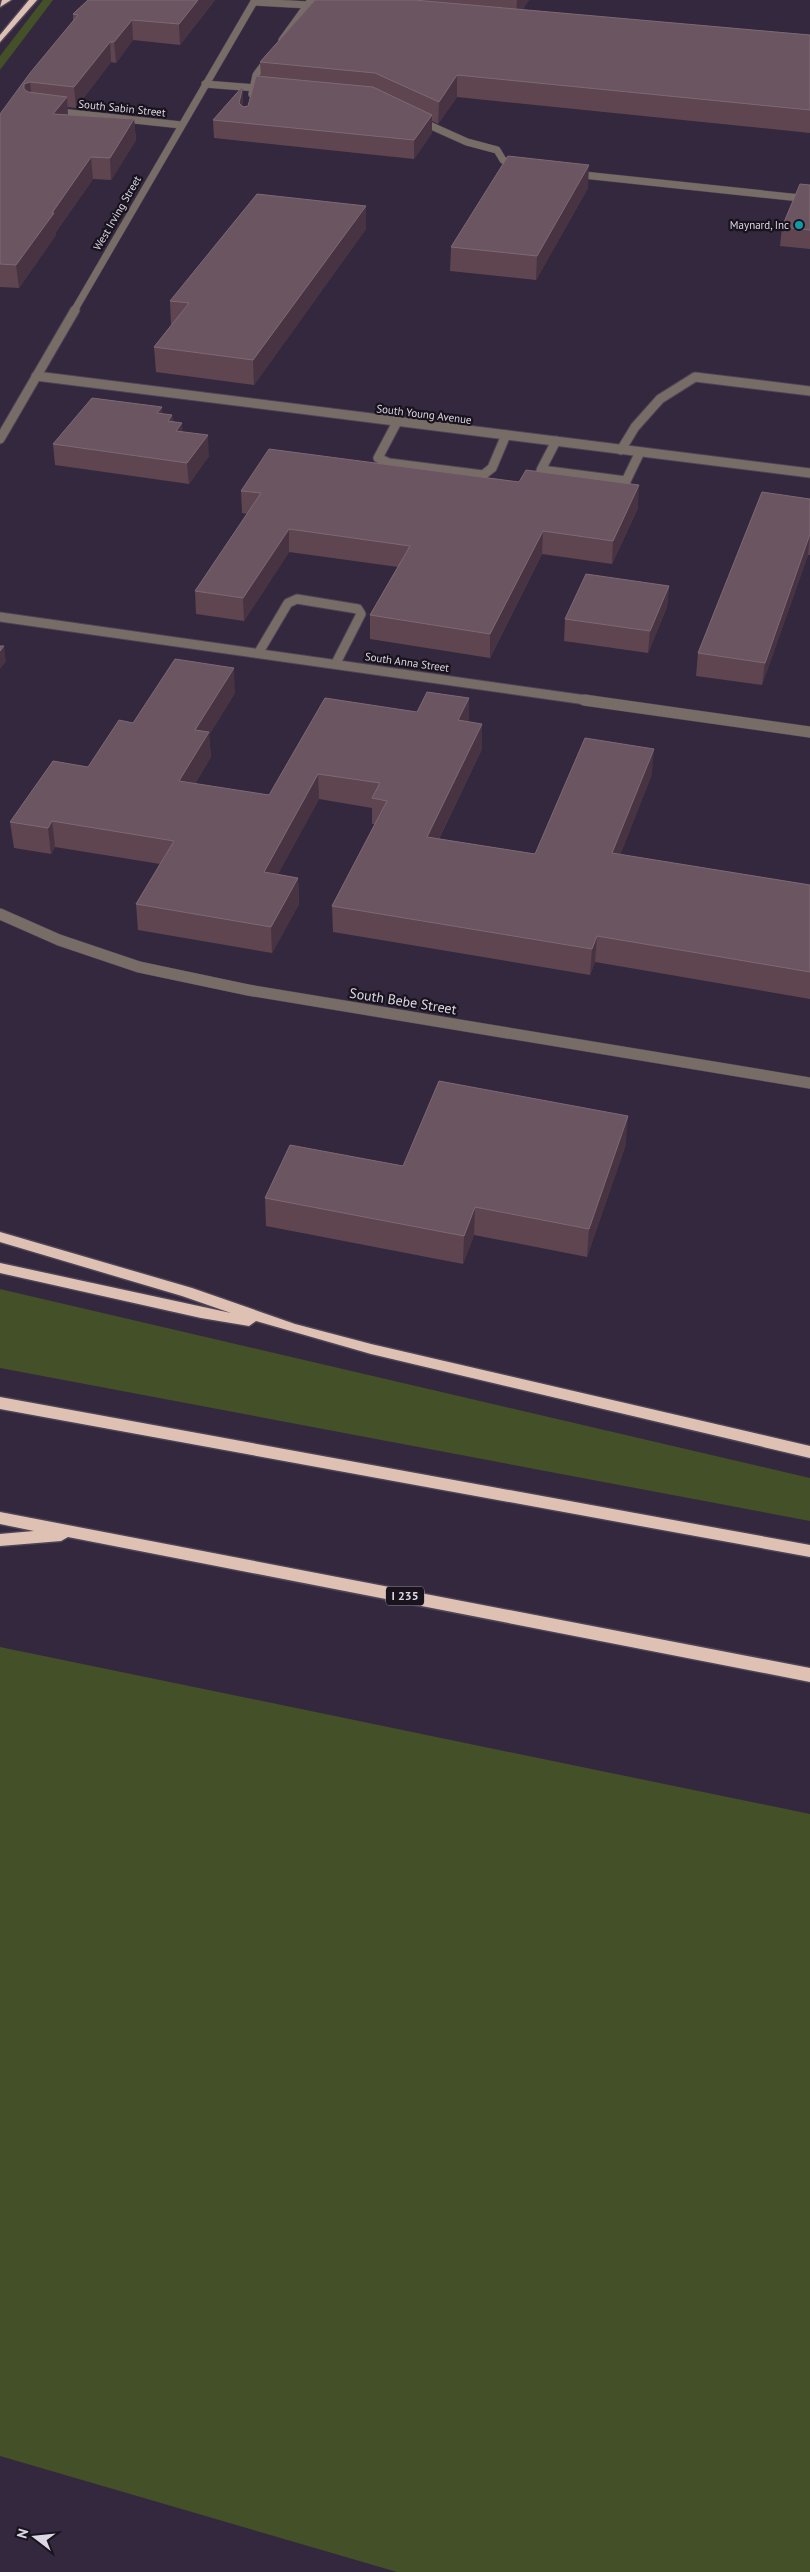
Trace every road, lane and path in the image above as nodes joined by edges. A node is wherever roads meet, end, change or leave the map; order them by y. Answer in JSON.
{"nodes":[{"id":1,"x":7,"y":0,"type":"edge"},
{"id":2,"x":33,"y":0,"type":"edge"},
{"id":3,"x":255,"y":1,"type":"edge"},
{"id":4,"x":309,"y":3,"type":"edge"},
{"id":5,"x":0,"y":5,"type":"edge"},
{"id":6,"x":334,"y":7,"type":"edge"},
{"id":7,"x":0,"y":40,"type":"edge"},
{"id":8,"x":279,"y":44,"type":"edge"},
{"id":9,"x":273,"y":52,"type":"edge"},
{"id":10,"x":205,"y":84,"type":"junction"},
{"id":11,"x":253,"y":88,"type":"junction"},
{"id":12,"x":277,"y":90,"type":"edge"},
{"id":13,"x":249,"y":104,"type":"edge"},
{"id":14,"x":40,"y":109,"type":"edge"},
{"id":15,"x":411,"y":116,"type":"edge"},
{"id":16,"x":181,"y":125,"type":"junction"},
{"id":17,"x":532,"y":170,"type":"edge"},
{"id":18,"x":562,"y":173,"type":"edge"},
{"id":19,"x":810,"y":199,"type":"edge"},
{"id":20,"x":36,"y":376,"type":"junction"},
{"id":21,"x":810,"y":391,"type":"edge"},
{"id":22,"x":397,"y":422,"type":"junction"},
{"id":23,"x":506,"y":435,"type":"junction"},
{"id":24,"x":0,"y":439,"type":"edge"},
{"id":25,"x":556,"y":442,"type":"junction"},
{"id":26,"x":621,"y":450,"type":"junction"},
{"id":27,"x":640,"y":452,"type":"junction"},
{"id":28,"x":810,"y":473,"type":"edge"},
{"id":29,"x":0,"y":617,"type":"edge"},
{"id":30,"x":259,"y":652,"type":"junction"},
{"id":31,"x":336,"y":663,"type":"junction"},
{"id":32,"x":810,"y":732,"type":"edge"},
{"id":33,"x":0,"y":914,"type":"edge"},
{"id":34,"x":810,"y":1084,"type":"edge"},
{"id":35,"x":0,"y":1237,"type":"edge"},
{"id":36,"x":0,"y":1268,"type":"edge"},
{"id":37,"x":292,"y":1328,"type":"junction"},
{"id":38,"x":0,"y":1402,"type":"edge"},
{"id":39,"x":810,"y":1452,"type":"edge"},
{"id":40,"x":0,"y":1518,"type":"edge"},
{"id":41,"x":81,"y":1534,"type":"junction"},
{"id":42,"x":0,"y":1540,"type":"edge"},
{"id":43,"x":810,"y":1551,"type":"edge"},
{"id":44,"x":810,"y":1675,"type":"edge"}],
"edges":[{"from":1,"to":5,"type":"highway"},
{"from":2,"to":7,"type":"highway"},
{"from":3,"to":4,"type":"street"},
{"from":3,"to":10,"type":"street","name":"West Irving Street"},
{"from":4,"to":6,"type":"street"},
{"from":4,"to":8,"type":"street"},
{"from":9,"to":11,"type":"street"},
{"from":10,"to":11,"type":"street"},
{"from":10,"to":16,"type":"street","name":"West Irving Street"},
{"from":11,"to":12,"type":"street"},
{"from":11,"to":13,"type":"street"},
{"from":14,"to":16,"type":"street","name":"South Sabin Street"},
{"from":15,"to":17,"type":"street"},
{"from":16,"to":20,"type":"street","name":"West Irving Street"},
{"from":18,"to":19,"type":"street"},
{"from":20,"to":22,"type":"street","name":"South Young Avenue"},
{"from":20,"to":24,"type":"street","name":"West Irving Street"},
{"from":21,"to":26,"type":"street"},
{"from":22,"to":23,"type":"street","name":"South Young Avenue"},
{"from":22,"to":23,"type":"street"},
{"from":23,"to":25,"type":"street","name":"South Young Avenue"},
{"from":25,"to":26,"type":"street","name":"South Young Avenue"},
{"from":25,"to":27,"type":"street"},
{"from":26,"to":27,"type":"street","name":"South Young Avenue"},
{"from":27,"to":28,"type":"street","name":"South Young Avenue"},
{"from":29,"to":30,"type":"street","name":"South Anna Street"},
{"from":30,"to":31,"type":"street","name":"South Anna Street"},
{"from":30,"to":31,"type":"street"},
{"from":31,"to":32,"type":"street","name":"South Anna Street"},
{"from":33,"to":34,"type":"street","name":"South Bebe Street"},
{"from":35,"to":37,"type":"highway"},
{"from":36,"to":37,"type":"highway"},
{"from":37,"to":39,"type":"highway"},
{"from":38,"to":43,"type":"highway"},
{"from":40,"to":41,"type":"highway","number":"I 235"},
{"from":41,"to":42,"type":"highway"},
{"from":41,"to":44,"type":"highway","number":"I 235"}]}
